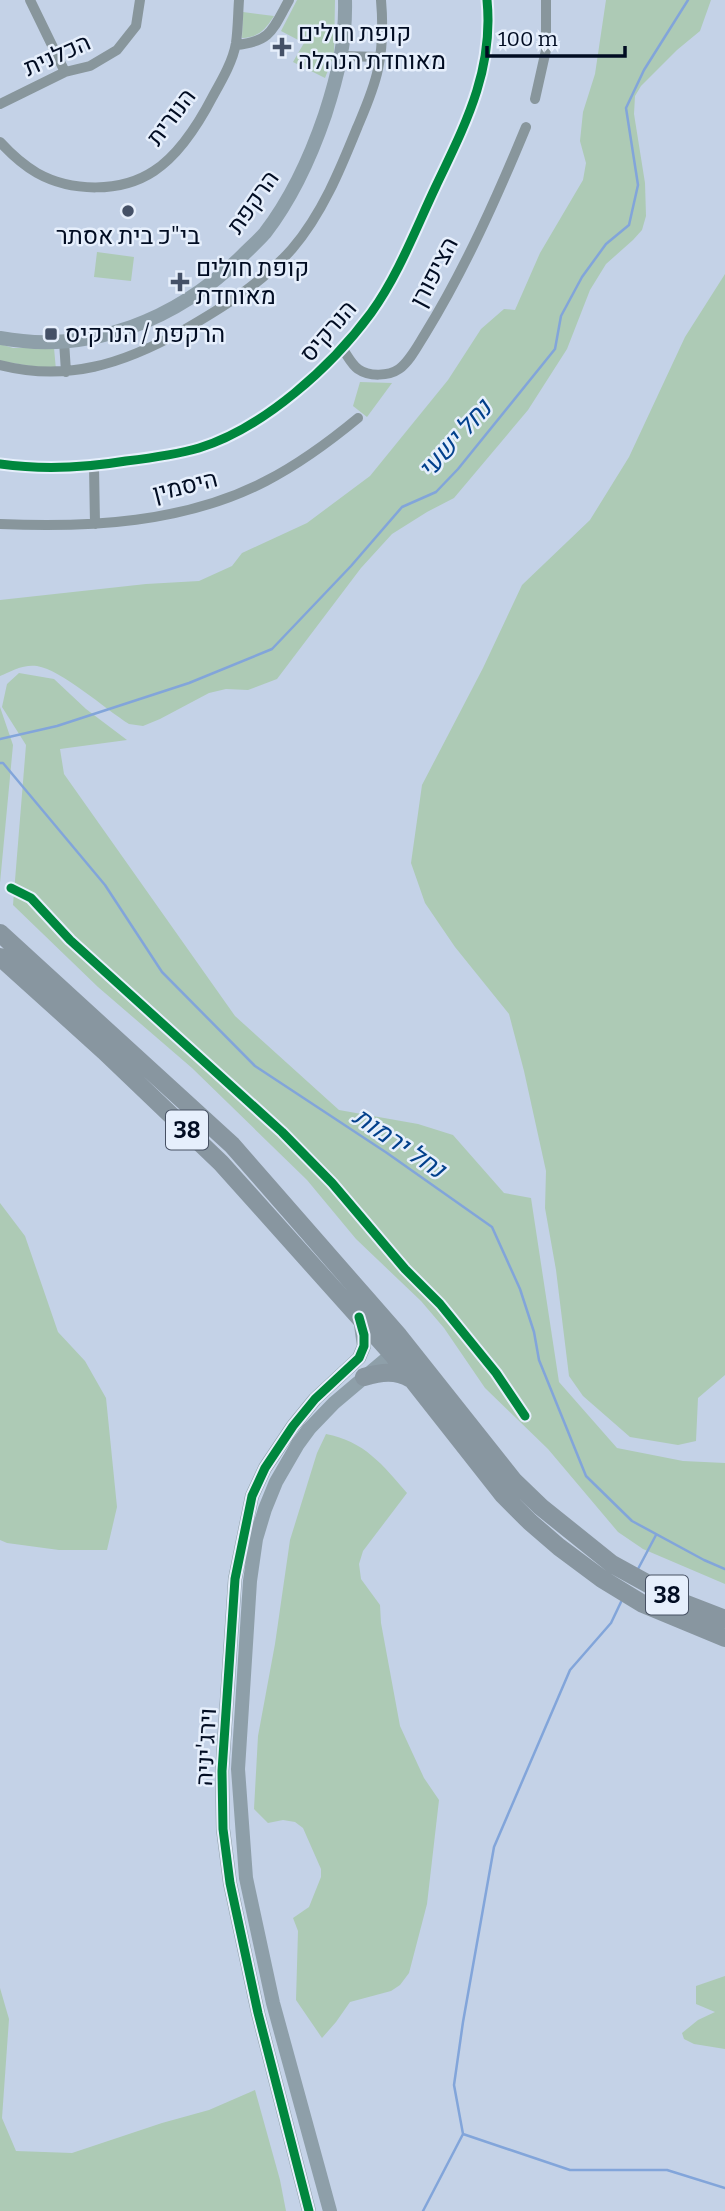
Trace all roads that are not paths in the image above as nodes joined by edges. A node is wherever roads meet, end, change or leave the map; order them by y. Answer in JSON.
{"nodes":[{"id":1,"x":30,"y":0,"type":"edge"},
{"id":2,"x":140,"y":0,"type":"edge"},
{"id":3,"x":239,"y":0,"type":"edge"},
{"id":4,"x":289,"y":0,"type":"edge"},
{"id":5,"x":345,"y":0,"type":"edge"},
{"id":6,"x":381,"y":0,"type":"edge"},
{"id":7,"x":487,"y":0,"type":"edge"},
{"id":8,"x":546,"y":0,"type":"edge"},
{"id":9,"x":236,"y":45,"type":"junction"},
{"id":10,"x":342,"y":56,"type":"junction"},
{"id":11,"x":380,"y":57,"type":"junction"},
{"id":12,"x":65,"y":72,"type":"junction"},
{"id":13,"x":535,"y":99,"type":"dead end"},
{"id":14,"x":0,"y":104,"type":"edge"},
{"id":15,"x":526,"y":127,"type":"dead end"},
{"id":16,"x":0,"y":142,"type":"edge"},
{"id":17,"x":0,"y":338,"type":"edge"},
{"id":18,"x":64,"y":341,"type":"junction"},
{"id":19,"x":342,"y":348,"type":"junction"},
{"id":20,"x":0,"y":365,"type":"edge"},
{"id":21,"x":66,"y":372,"type":"junction"},
{"id":22,"x":358,"y":418,"type":"dead end"},
{"id":23,"x":0,"y":464,"type":"edge"},
{"id":24,"x":94,"y":466,"type":"junction"},
{"id":25,"x":0,"y":524,"type":"edge"},
{"id":26,"x":95,"y":524,"type":"junction"},
{"id":27,"x":11,"y":888,"type":"dead end"},
{"id":28,"x":0,"y":933,"type":"edge"},
{"id":29,"x":0,"y":957,"type":"edge"},
{"id":30,"x":359,"y":1317,"type":"junction"},
{"id":31,"x":399,"y":1336,"type":"junction"},
{"id":32,"x":392,"y":1354,"type":"junction"},
{"id":33,"x":364,"y":1377,"type":"junction"},
{"id":34,"x":411,"y":1379,"type":"junction"},
{"id":35,"x":525,"y":1416,"type":"dead end"},
{"id":36,"x":725,"y":1619,"type":"edge"},
{"id":37,"x":725,"y":1638,"type":"edge"},
{"id":38,"x":309,"y":2211,"type":"edge"},
{"id":39,"x":330,"y":2211,"type":"edge"}],
"edges":[{"from":1,"to":12,"type":"street"},
{"from":2,"to":12,"type":"street","name":"הכלנית"},
{"from":3,"to":9,"type":"street","name":"הנורית"},
{"from":4,"to":9,"type":"street"},
{"from":5,"to":10,"type":"street","name":"הרקפת"},
{"from":6,"to":11,"type":"street"},
{"from":7,"to":19,"type":"street","name":"הנרקיס"},
{"from":8,"to":13,"type":"street"},
{"from":9,"to":16,"type":"street","name":"הנורית"},
{"from":10,"to":11,"type":"street"},
{"from":10,"to":18,"type":"street","name":"הרקפת"},
{"from":11,"to":21,"type":"street"},
{"from":12,"to":14,"type":"street","name":"הכלנית"},
{"from":15,"to":19,"type":"street","name":"הציפורן"},
{"from":17,"to":18,"type":"street","name":"הרקפת"},
{"from":18,"to":21,"type":"street"},
{"from":19,"to":24,"type":"street","name":"הנרקיס"},
{"from":20,"to":21,"type":"street"},
{"from":22,"to":26,"type":"street","name":"היסמין"},
{"from":23,"to":24,"type":"street","name":"הנרקיס"},
{"from":24,"to":26,"type":"street"},
{"from":25,"to":26,"type":"street","name":"היסמין"},
{"from":27,"to":35,"type":"street"},
{"from":28,"to":31,"type":"highway","number":"38"},
{"from":29,"to":30,"type":"highway","number":"38"},
{"from":30,"to":32,"type":"highway","number":"38"},
{"from":30,"to":38,"type":"street","name":"וירג'יניה"},
{"from":31,"to":32,"type":"street","name":"וירג'יניה"},
{"from":31,"to":36,"type":"highway","number":"38"},
{"from":32,"to":33,"type":"street","name":"וירג'יניה"},
{"from":32,"to":34,"type":"highway","number":"38"},
{"from":33,"to":34,"type":"highway"},
{"from":33,"to":39,"type":"street","name":"וירג'יניה"},
{"from":34,"to":37,"type":"highway","number":"38"}]}
